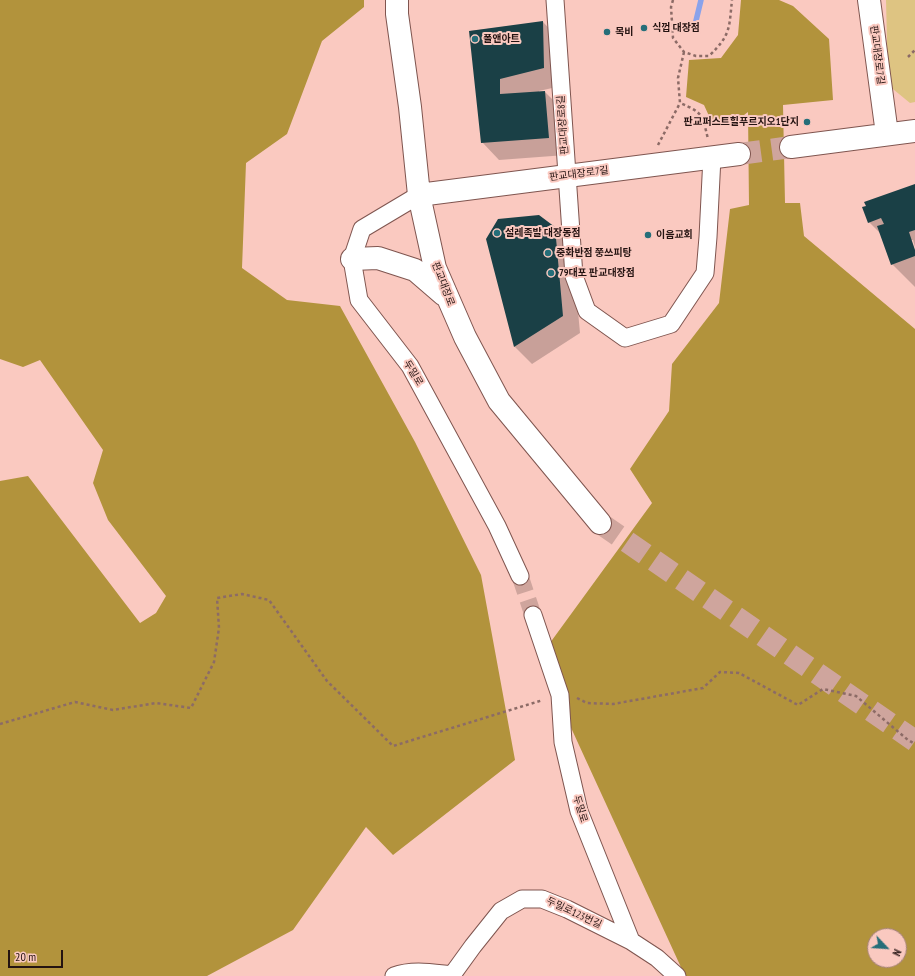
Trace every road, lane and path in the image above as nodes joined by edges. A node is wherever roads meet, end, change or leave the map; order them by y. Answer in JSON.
{"nodes":[{"id":1,"x":397,"y":0,"type":"edge"},
{"id":2,"x":555,"y":0,"type":"edge"},
{"id":3,"x":673,"y":0,"type":"edge"},
{"id":4,"x":732,"y":0,"type":"edge"},
{"id":5,"x":870,"y":0,"type":"edge"},
{"id":6,"x":915,"y":50,"type":"edge"},
{"id":7,"x":684,"y":52,"type":"junction"},
{"id":8,"x":908,"y":57,"type":"dead end"},
{"id":9,"x":680,"y":103,"type":"junction"},
{"id":10,"x":915,"y":132,"type":"edge"},
{"id":11,"x":887,"y":134,"type":"junction"},
{"id":12,"x":791,"y":147,"type":"tunnel mouth"},
{"id":13,"x":739,"y":154,"type":"tunnel mouth"},
{"id":14,"x":712,"y":157,"type":"junction"},
{"id":15,"x":646,"y":166,"type":"junction"},
{"id":16,"x":567,"y":176,"type":"junction"},
{"id":17,"x":419,"y":195,"type":"junction"},
{"id":18,"x":352,"y":259,"type":"junction"},
{"id":19,"x":447,"y":297,"type":"junction"},
{"id":20,"x":600,"y":523,"type":"tunnel mouth"},
{"id":21,"x":520,"y":576,"type":"tunnel mouth"},
{"id":22,"x":533,"y":615,"type":"tunnel mouth"},
{"id":23,"x":560,"y":695,"type":"junction"},
{"id":24,"x":0,"y":724,"type":"edge"},
{"id":25,"x":915,"y":744,"type":"edge"},
{"id":26,"x":631,"y":941,"type":"junction"},
{"id":27,"x":394,"y":976,"type":"edge"},
{"id":28,"x":452,"y":976,"type":"edge"},
{"id":29,"x":677,"y":976,"type":"edge"}],
"edges":[{"from":1,"to":17,"type":"street","name":"판교대장로"},
{"from":2,"to":16,"type":"street","name":"판교대장로8길"},
{"from":3,"to":7,"type":"path"},
{"from":4,"to":7,"type":"path"},
{"from":5,"to":11,"type":"street","name":"판교대장로7길"},
{"from":6,"to":8,"type":"path"},
{"from":7,"to":9,"type":"path"},
{"from":9,"to":14,"type":"path"},
{"from":9,"to":15,"type":"path"},
{"from":10,"to":11,"type":"street"},
{"from":11,"to":12,"type":"street"},
{"from":13,"to":14,"type":"street","name":"판교대장로7길"},
{"from":14,"to":15,"type":"street","name":"판교대장로7길"},
{"from":14,"to":16,"type":"street","name":"판교대장로8길"},
{"from":15,"to":16,"type":"street","name":"판교대장로7길"},
{"from":16,"to":17,"type":"street","name":"판교대장로7길"},
{"from":17,"to":18,"type":"street","name":"두밀로"},
{"from":17,"to":19,"type":"street","name":"판교대장로"},
{"from":18,"to":19,"type":"street"},
{"from":18,"to":21,"type":"street","name":"두밀로"},
{"from":19,"to":20,"type":"street","name":"판교대장로"},
{"from":22,"to":23,"type":"street","name":"두밀로"},
{"from":23,"to":24,"type":"path"},
{"from":23,"to":25,"type":"path"},
{"from":23,"to":26,"type":"street","name":"두밀로"},
{"from":26,"to":28,"type":"street","name":"두밀로123번길"},
{"from":26,"to":29,"type":"street"},
{"from":27,"to":28,"type":"street","name":"두밀로123번길"}]}
